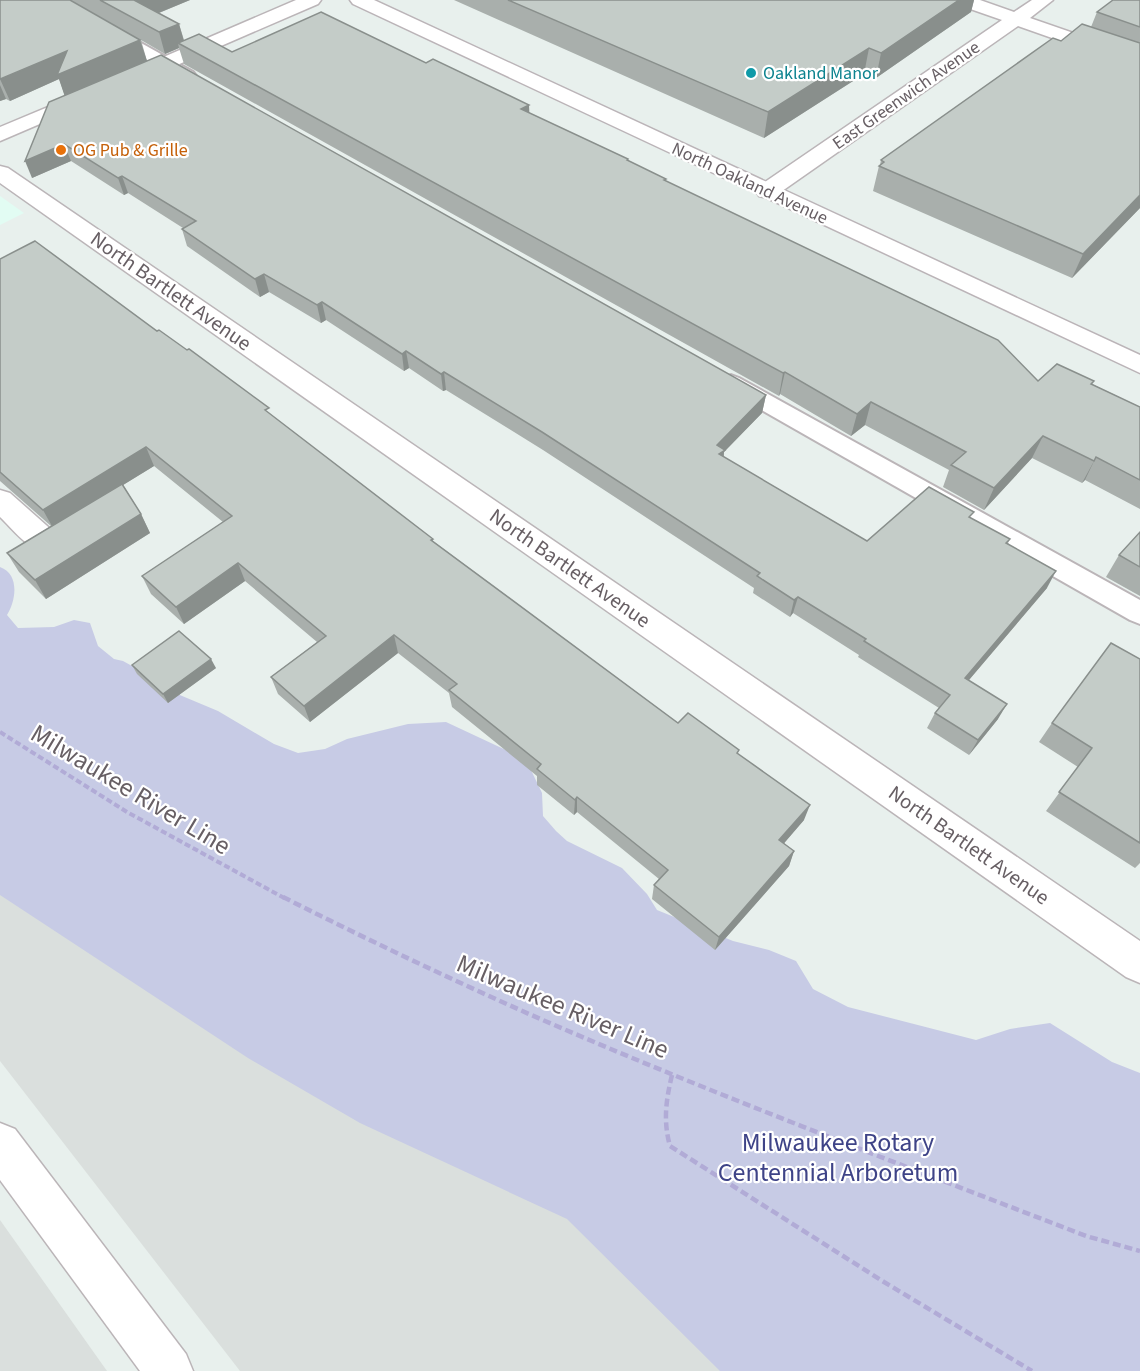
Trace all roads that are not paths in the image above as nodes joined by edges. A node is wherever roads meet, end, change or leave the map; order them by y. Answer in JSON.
{"nodes":[{"id":1,"x":52,"y":0,"type":"edge"},
{"id":2,"x":312,"y":0,"type":"edge"},
{"id":3,"x":359,"y":0,"type":"edge"},
{"id":4,"x":962,"y":0,"type":"edge"},
{"id":5,"x":1044,"y":0,"type":"edge"},
{"id":6,"x":1017,"y":19,"type":"junction"},
{"id":7,"x":1140,"y":63,"type":"edge"},
{"id":8,"x":165,"y":64,"type":"junction"},
{"id":9,"x":201,"y":84,"type":"edge"},
{"id":10,"x":0,"y":135,"type":"edge"},
{"id":11,"x":0,"y":172,"type":"edge"},
{"id":12,"x":767,"y":191,"type":"junction"},
{"id":13,"x":1140,"y":365,"type":"edge"},
{"id":14,"x":712,"y":372,"type":"edge"},
{"id":15,"x":0,"y":500,"type":"edge"},
{"id":16,"x":45,"y":541,"type":"edge"},
{"id":17,"x":1140,"y":613,"type":"edge"},
{"id":18,"x":1140,"y":963,"type":"edge"},
{"id":19,"x":0,"y":1144,"type":"edge"},
{"id":20,"x":169,"y":1371,"type":"edge"}],
"edges":[{"from":1,"to":8,"type":"lane"},
{"from":2,"to":8,"type":"street"},
{"from":3,"to":12,"type":"street","name":"North Oakland Avenue"},
{"from":4,"to":6,"type":"street"},
{"from":5,"to":6,"type":"street","name":"East Greenwich Avenue"},
{"from":6,"to":7,"type":"street"},
{"from":6,"to":12,"type":"street","name":"East Greenwich Avenue"},
{"from":8,"to":9,"type":"lane"},
{"from":8,"to":10,"type":"street"},
{"from":11,"to":18,"type":"street","name":"North Bartlett Avenue"},
{"from":12,"to":13,"type":"street","name":"North Oakland Avenue"},
{"from":14,"to":17,"type":"lane"},
{"from":15,"to":16,"type":"street"},
{"from":19,"to":20,"type":"street"}]}
